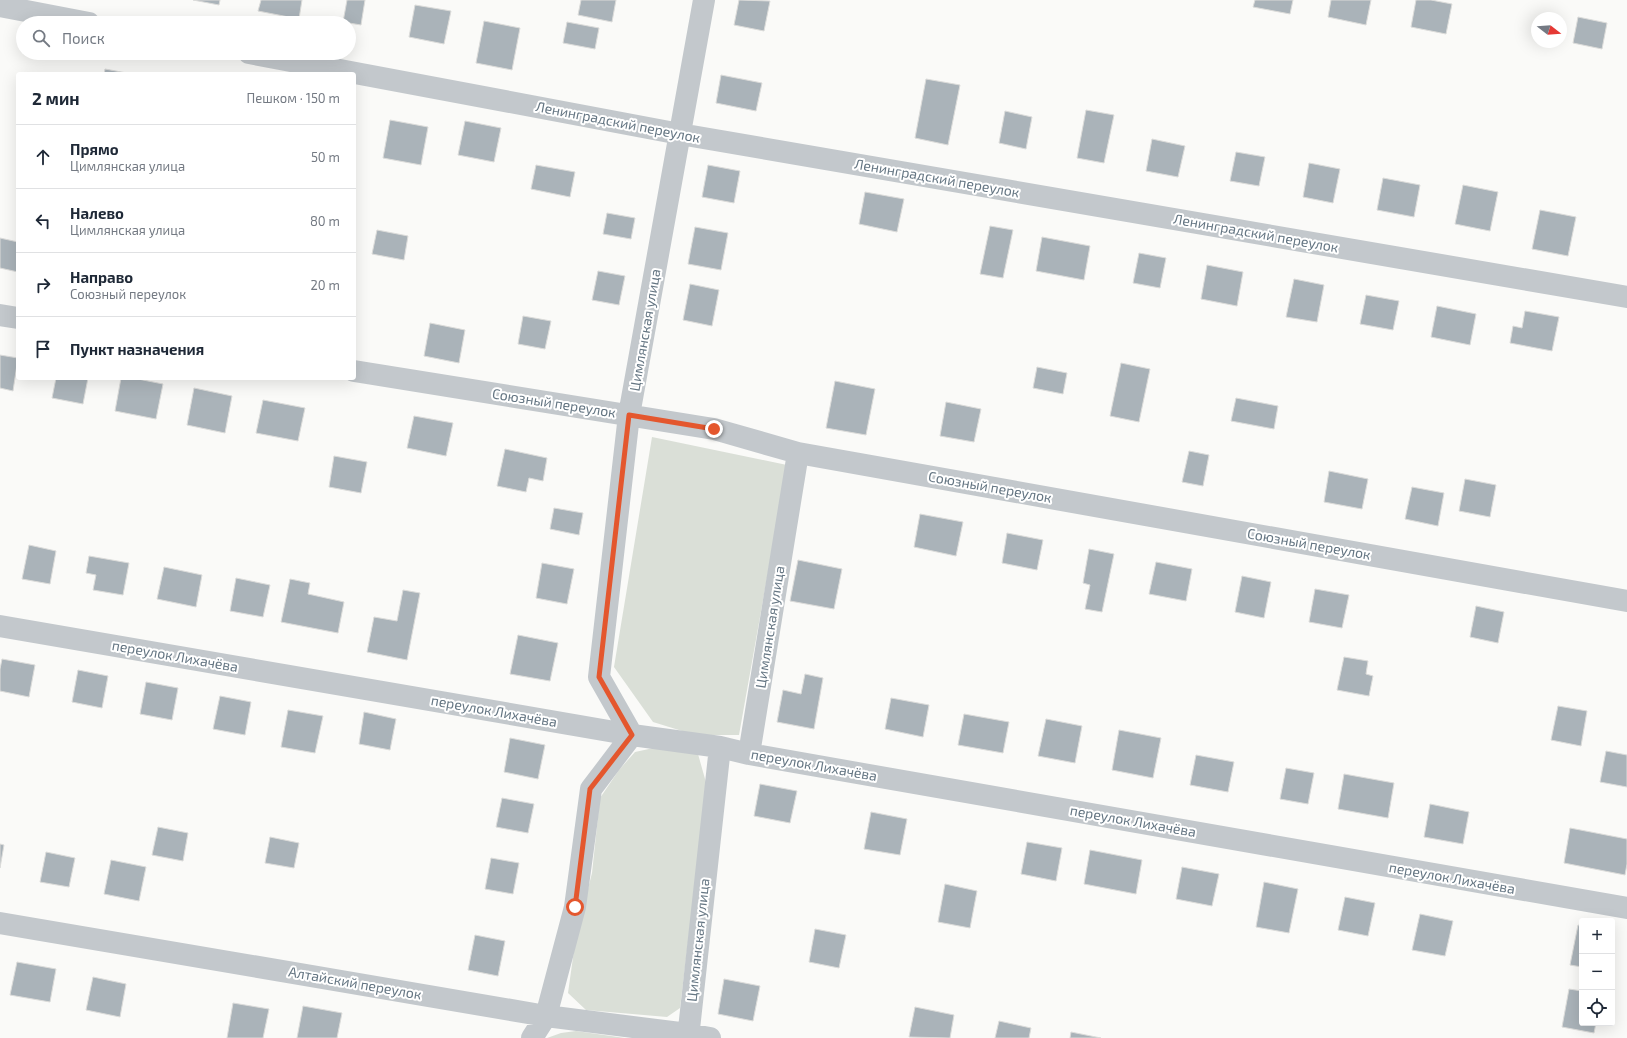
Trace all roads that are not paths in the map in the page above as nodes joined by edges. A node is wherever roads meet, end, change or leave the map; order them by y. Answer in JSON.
{"nodes":[{"id":1,"x":704,"y":0,"type":"edge"},
{"id":2,"x":0,"y":6,"type":"edge"},
{"id":3,"x":52,"y":16,"type":"edge"},
{"id":4,"x":286,"y":60,"type":"edge"},
{"id":5,"x":350,"y":72,"type":"edge"},
{"id":6,"x":356,"y":73,"type":"edge"},
{"id":7,"x":680,"y":134,"type":"junction"},
{"id":8,"x":1627,"y":297,"type":"edge"},
{"id":9,"x":0,"y":315,"type":"edge"},
{"id":10,"x":16,"y":318,"type":"edge"},
{"id":11,"x":356,"y":371,"type":"edge"},
{"id":12,"x":629,"y":415,"type":"junction"},
{"id":13,"x":798,"y":453,"type":"junction"},
{"id":14,"x":1627,"y":601,"type":"edge"},
{"id":15,"x":0,"y":626,"type":"edge"},
{"id":16,"x":632,"y":735,"type":"junction"},
{"id":17,"x":720,"y":747,"type":"junction"},
{"id":18,"x":749,"y":754,"type":"junction"},
{"id":19,"x":1627,"y":908,"type":"edge"},
{"id":20,"x":0,"y":922,"type":"edge"},
{"id":21,"x":546,"y":1016,"type":"junction"},
{"id":22,"x":688,"y":1036,"type":"edge"},
{"id":23,"x":532,"y":1038,"type":"edge"},
{"id":24,"x":710,"y":1038,"type":"edge"}],
"edges":[{"from":1,"to":7,"type":"street","name":"Цимлянская улица"},
{"from":2,"to":3,"type":"street"},
{"from":4,"to":5,"type":"street","name":"Ленинградский переулок"},
{"from":6,"to":7,"type":"street","name":"Ленинградский переулок"},
{"from":7,"to":8,"type":"street","name":"Ленинградский переулок"},
{"from":7,"to":12,"type":"street","name":"Цимлянская улица"},
{"from":9,"to":10,"type":"street"},
{"from":11,"to":12,"type":"street","name":"Союзный переулок"},
{"from":12,"to":13,"type":"street","name":"Союзный переулок"},
{"from":12,"to":16,"type":"street","name":"Цимлянская улица"},
{"from":13,"to":14,"type":"street","name":"Союзный переулок"},
{"from":13,"to":18,"type":"street","name":"Цимлянская улица"},
{"from":15,"to":16,"type":"street","name":"переулок Лихачёва"},
{"from":16,"to":17,"type":"street","name":"переулок Лихачёва"},
{"from":16,"to":21,"type":"street"},
{"from":17,"to":18,"type":"street","name":"переулок Лихачёва"},
{"from":17,"to":22,"type":"street","name":"Цимлянская улица"},
{"from":18,"to":19,"type":"street","name":"переулок Лихачёва"},
{"from":20,"to":21,"type":"street","name":"Алтайский переулок"},
{"from":21,"to":22,"type":"street","name":"Алтайский переулок"},
{"from":21,"to":23,"type":"street"},
{"from":22,"to":24,"type":"street","name":"Алтайский переулок"}]}
